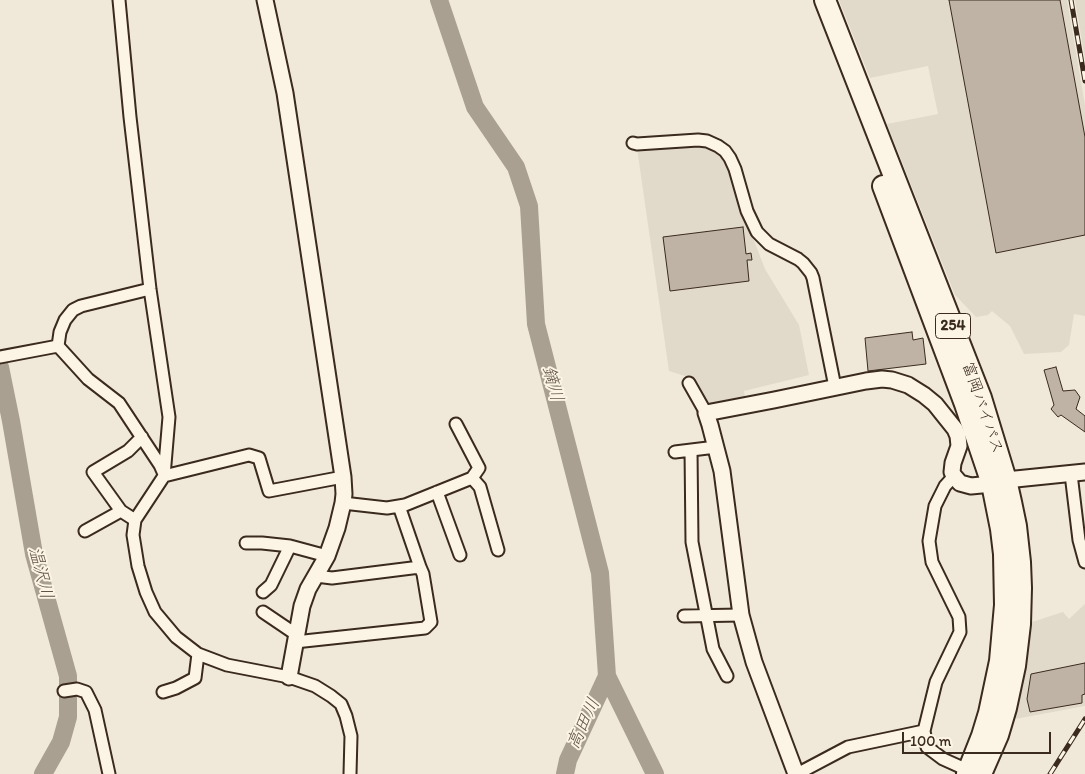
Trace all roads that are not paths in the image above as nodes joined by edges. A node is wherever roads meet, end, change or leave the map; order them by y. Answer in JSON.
{"nodes":[{"id":1,"x":119,"y":0,"type":"edge"},
{"id":2,"x":265,"y":0,"type":"edge"},
{"id":3,"x":810,"y":0,"type":"edge"},
{"id":4,"x":825,"y":0,"type":"edge"},
{"id":5,"x":633,"y":143,"type":"dead end"},
{"id":6,"x":150,"y":289,"type":"junction"},
{"id":7,"x":58,"y":346,"type":"junction"},
{"id":8,"x":0,"y":356,"type":"edge"},
{"id":9,"x":689,"y":383,"type":"dead end"},
{"id":10,"x":835,"y":388,"type":"junction"},
{"id":11,"x":706,"y":413,"type":"junction"},
{"id":12,"x":456,"y":424,"type":"dead end"},
{"id":13,"x":142,"y":437,"type":"junction"},
{"id":14,"x":716,"y":447,"type":"junction"},
{"id":15,"x":691,"y":450,"type":"junction"},
{"id":16,"x":675,"y":452,"type":"dead end"},
{"id":17,"x":1078,"y":473,"type":"edge"},
{"id":18,"x":164,"y":476,"type":"junction"},
{"id":19,"x":954,"y":476,"type":"junction"},
{"id":20,"x":343,"y":477,"type":"junction"},
{"id":21,"x":472,"y":478,"type":"junction"},
{"id":22,"x":999,"y":482,"type":"junction"},
{"id":23,"x":437,"y":492,"type":"junction"},
{"id":24,"x":343,"y":502,"type":"junction"},
{"id":25,"x":399,"y":506,"type":"junction"},
{"id":26,"x":121,"y":511,"type":"junction"},
{"id":27,"x":135,"y":520,"type":"junction"},
{"id":28,"x":85,"y":531,"type":"dead end"},
{"id":29,"x":246,"y":544,"type":"dead end"},
{"id":30,"x":290,"y":546,"type":"junction"},
{"id":31,"x":498,"y":550,"type":"dead end"},
{"id":32,"x":460,"y":555,"type":"dead end"},
{"id":33,"x":327,"y":556,"type":"junction"},
{"id":34,"x":1085,"y":562,"type":"edge"},
{"id":35,"x":420,"y":567,"type":"junction"},
{"id":36,"x":316,"y":576,"type":"junction"},
{"id":37,"x":263,"y":592,"type":"dead end"},
{"id":38,"x":263,"y":612,"type":"dead end"},
{"id":39,"x":706,"y":615,"type":"junction"},
{"id":40,"x":741,"y":615,"type":"junction"},
{"id":41,"x":684,"y":616,"type":"dead end"},
{"id":42,"x":296,"y":639,"type":"junction"},
{"id":43,"x":198,"y":654,"type":"junction"},
{"id":44,"x":727,"y":676,"type":"dead end"},
{"id":45,"x":290,"y":677,"type":"junction"},
{"id":46,"x":64,"y":691,"type":"dead end"},
{"id":47,"x":163,"y":692,"type":"dead end"},
{"id":48,"x":924,"y":731,"type":"junction"},
{"id":49,"x":973,"y":773,"type":"edge"},
{"id":50,"x":109,"y":774,"type":"edge"},
{"id":51,"x":350,"y":774,"type":"edge"},
{"id":52,"x":796,"y":774,"type":"edge"}],
"edges":[{"from":1,"to":6,"type":"street"},
{"from":2,"to":20,"type":"street"},
{"from":3,"to":22,"type":"highway","name":"富岡バイパス","number":"254"},
{"from":4,"to":22,"type":"highway","name":"富岡バイパス","number":"254"},
{"from":5,"to":10,"type":"street"},
{"from":6,"to":7,"type":"street"},
{"from":6,"to":18,"type":"street"},
{"from":7,"to":8,"type":"street"},
{"from":7,"to":13,"type":"street"},
{"from":9,"to":11,"type":"street"},
{"from":10,"to":11,"type":"street"},
{"from":10,"to":19,"type":"street"},
{"from":11,"to":14,"type":"street"},
{"from":12,"to":21,"type":"street"},
{"from":13,"to":18,"type":"street"},
{"from":13,"to":26,"type":"street"},
{"from":14,"to":15,"type":"street"},
{"from":14,"to":40,"type":"street"},
{"from":15,"to":16,"type":"street"},
{"from":15,"to":39,"type":"street"},
{"from":17,"to":22,"type":"street"},
{"from":17,"to":34,"type":"street"},
{"from":18,"to":20,"type":"street"},
{"from":18,"to":27,"type":"street"},
{"from":19,"to":22,"type":"street"},
{"from":19,"to":48,"type":"street"},
{"from":20,"to":24,"type":"street"},
{"from":21,"to":23,"type":"street"},
{"from":21,"to":31,"type":"street"},
{"from":22,"to":49,"type":"highway","name":"富岡バイパス","number":"254"},
{"from":23,"to":25,"type":"street"},
{"from":23,"to":32,"type":"street"},
{"from":24,"to":25,"type":"street"},
{"from":24,"to":33,"type":"street"},
{"from":25,"to":35,"type":"street"},
{"from":26,"to":27,"type":"street"},
{"from":26,"to":28,"type":"street"},
{"from":27,"to":43,"type":"street"},
{"from":29,"to":30,"type":"street"},
{"from":30,"to":33,"type":"street"},
{"from":30,"to":37,"type":"street"},
{"from":33,"to":36,"type":"street"},
{"from":35,"to":36,"type":"street"},
{"from":35,"to":42,"type":"street"},
{"from":36,"to":42,"type":"street"},
{"from":38,"to":42,"type":"street"},
{"from":39,"to":40,"type":"street"},
{"from":39,"to":41,"type":"street"},
{"from":39,"to":44,"type":"street"},
{"from":40,"to":52,"type":"street"},
{"from":42,"to":45,"type":"street"},
{"from":43,"to":45,"type":"street"},
{"from":43,"to":47,"type":"street"},
{"from":45,"to":51,"type":"street"},
{"from":46,"to":50,"type":"street"},
{"from":48,"to":49,"type":"street"},
{"from":48,"to":52,"type":"street"}]}
